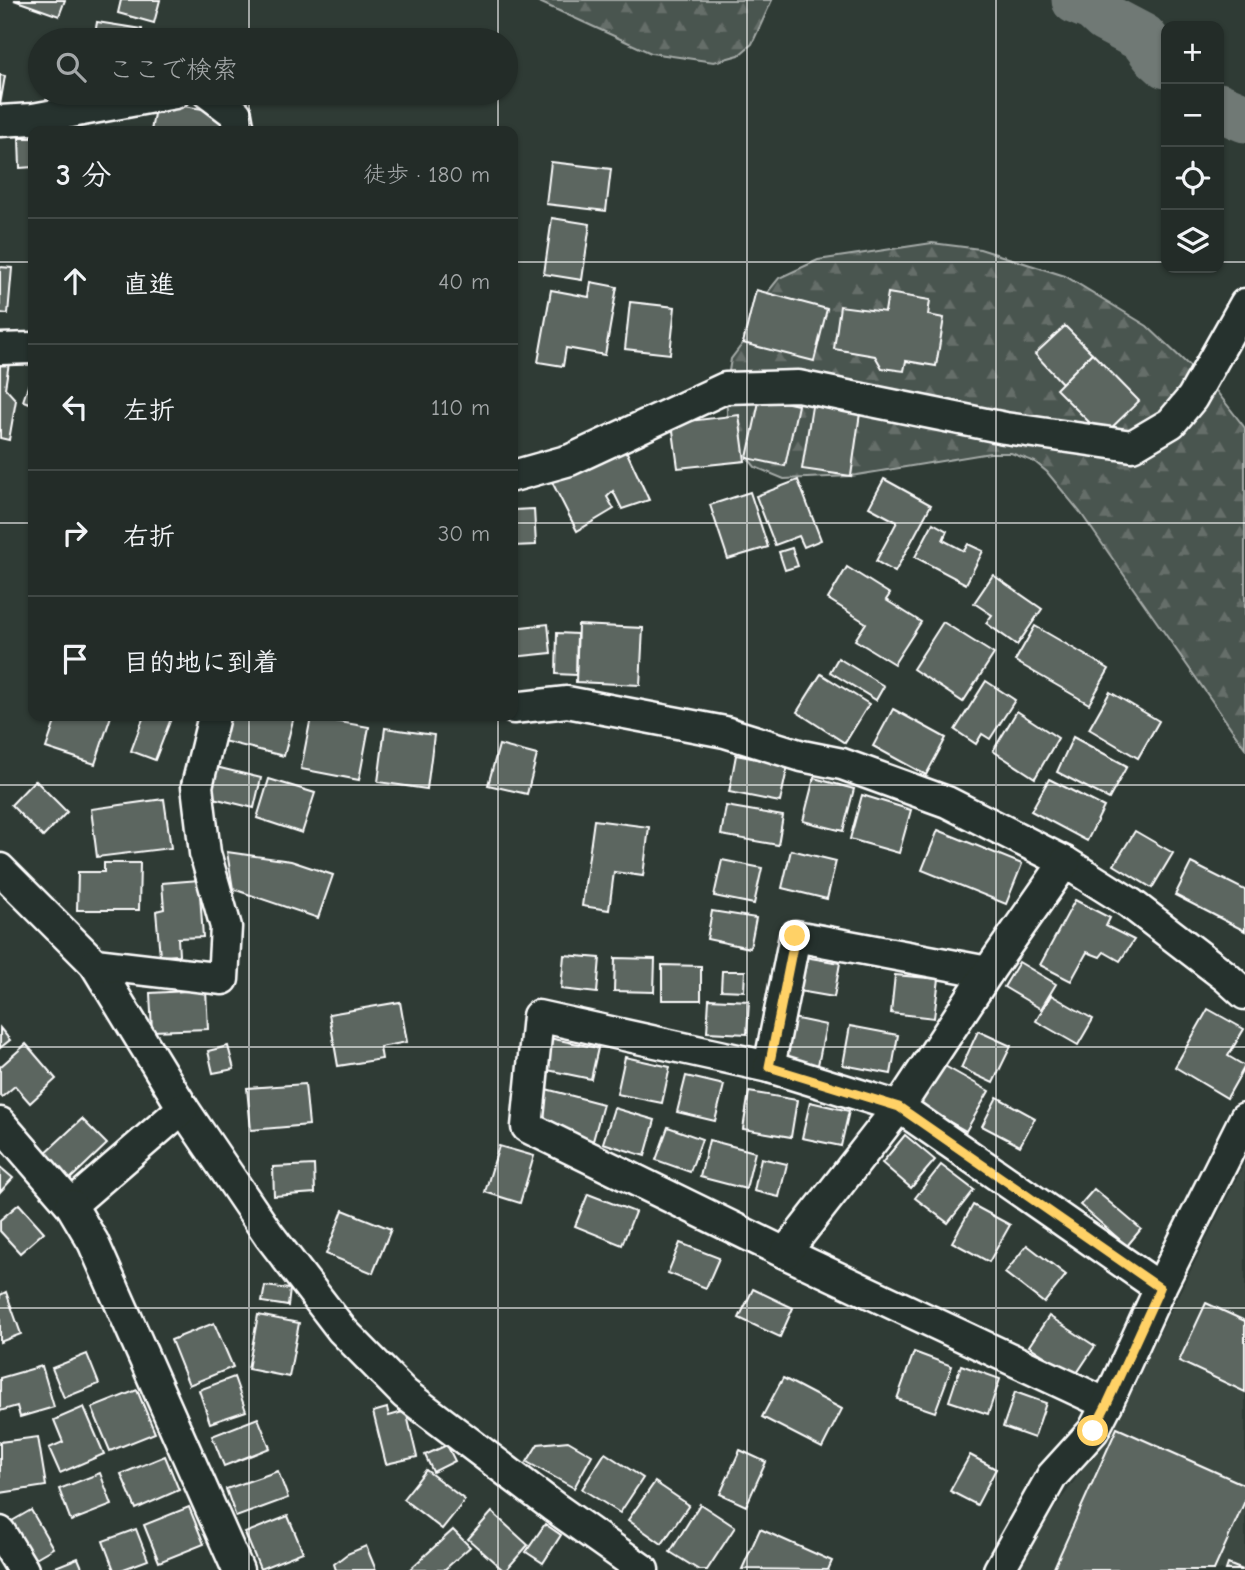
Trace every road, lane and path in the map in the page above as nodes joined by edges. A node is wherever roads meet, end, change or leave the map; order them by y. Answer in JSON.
{"nodes":[{"id":1,"x":109,"y":105,"type":"edge"},
{"id":2,"x":224,"y":105,"type":"edge"},
{"id":3,"x":0,"y":121,"type":"edge"},
{"id":4,"x":238,"y":126,"type":"edge"},
{"id":5,"x":1245,"y":304,"type":"edge"},
{"id":6,"x":28,"y":348,"type":"edge"},
{"id":7,"x":0,"y":349,"type":"edge"},
{"id":8,"x":518,"y":475,"type":"edge"},
{"id":9,"x":518,"y":707,"type":"edge"},
{"id":10,"x":213,"y":721,"type":"edge"},
{"id":11,"x":1065,"y":862,"type":"junction"},
{"id":12,"x":0,"y":869,"type":"edge"},
{"id":13,"x":95,"y":964,"type":"junction"},
{"id":14,"x":988,"y":972,"type":"junction"},
{"id":15,"x":1245,"y":994,"type":"edge"},
{"id":16,"x":769,"y":1067,"type":"junction"},
{"id":17,"x":899,"y":1107,"type":"junction"},
{"id":18,"x":183,"y":1108,"type":"junction"},
{"id":19,"x":1245,"y":1118,"type":"edge"},
{"id":20,"x":0,"y":1124,"type":"edge"},
{"id":21,"x":71,"y":1205,"type":"junction"},
{"id":22,"x":785,"y":1253,"type":"junction"},
{"id":23,"x":1160,"y":1288,"type":"junction"},
{"id":24,"x":1107,"y":1404,"type":"junction"},
{"id":25,"x":0,"y":1532,"type":"edge"},
{"id":26,"x":23,"y":1570,"type":"edge"},
{"id":27,"x":238,"y":1570,"type":"edge"},
{"id":28,"x":643,"y":1570,"type":"edge"},
{"id":29,"x":999,"y":1570,"type":"edge"}],
"edges":[{"from":1,"to":3,"type":"street"},
{"from":2,"to":4,"type":"street"},
{"from":5,"to":8,"type":"street"},
{"from":6,"to":7,"type":"street"},
{"from":9,"to":11,"type":"street"},
{"from":10,"to":13,"type":"street"},
{"from":11,"to":14,"type":"street"},
{"from":11,"to":15,"type":"street"},
{"from":12,"to":13,"type":"street"},
{"from":13,"to":18,"type":"street"},
{"from":14,"to":16,"type":"street"},
{"from":14,"to":17,"type":"street"},
{"from":16,"to":17,"type":"street"},
{"from":16,"to":22,"type":"street"},
{"from":17,"to":22,"type":"street"},
{"from":17,"to":23,"type":"street"},
{"from":18,"to":21,"type":"street"},
{"from":18,"to":28,"type":"street"},
{"from":19,"to":23,"type":"street"},
{"from":20,"to":21,"type":"street"},
{"from":21,"to":27,"type":"street"},
{"from":22,"to":24,"type":"street"},
{"from":23,"to":24,"type":"street"},
{"from":24,"to":29,"type":"street"},
{"from":25,"to":26,"type":"street"}]}
